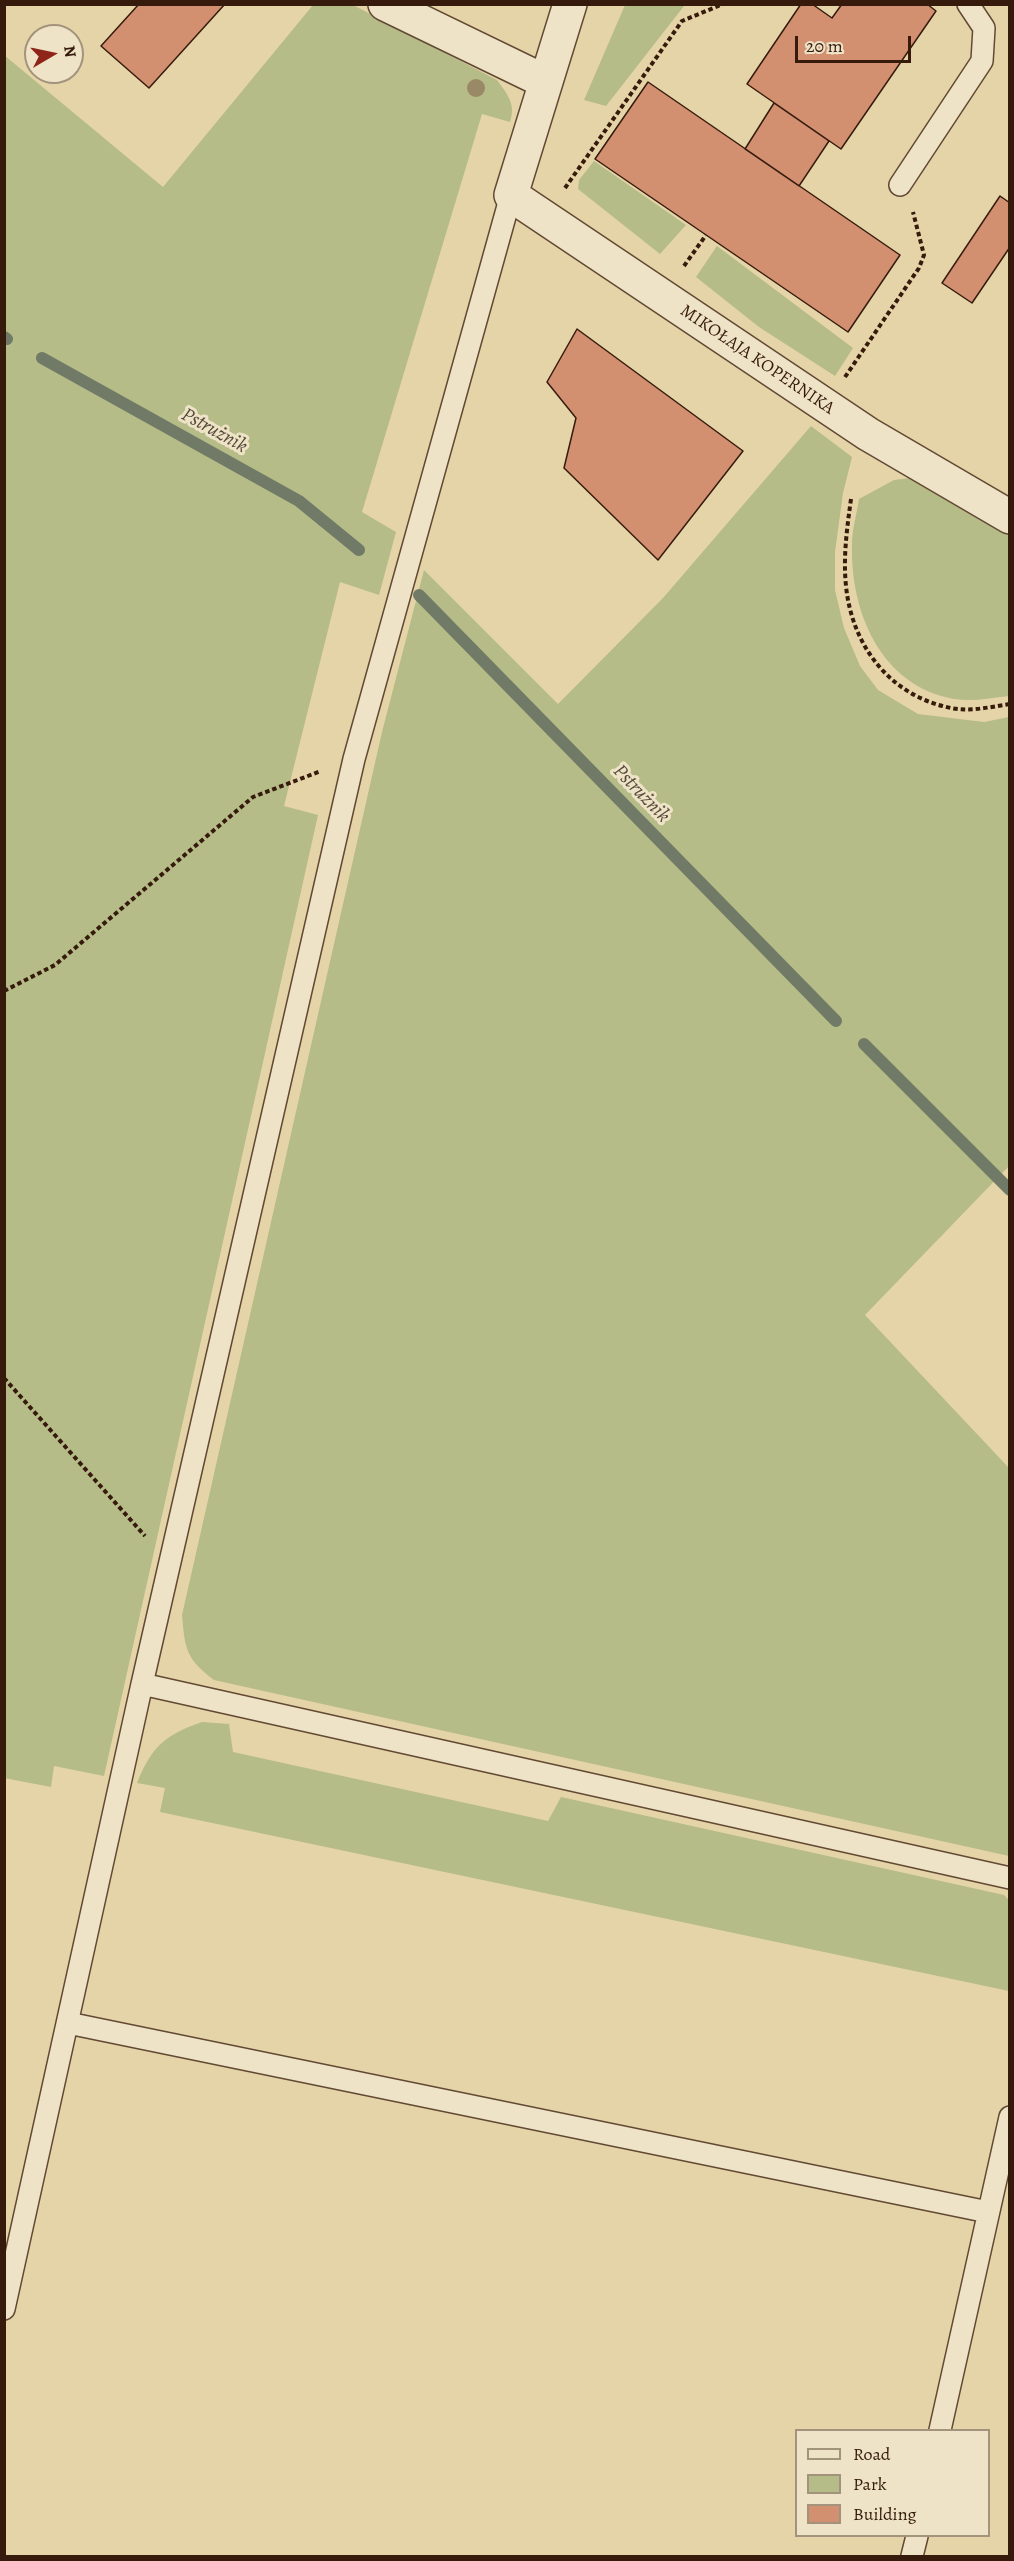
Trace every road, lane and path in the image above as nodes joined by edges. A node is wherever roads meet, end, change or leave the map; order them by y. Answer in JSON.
{"nodes":[{"id":1,"x":385,"y":4,"type":"edge"},
{"id":2,"x":570,"y":4,"type":"edge"},
{"id":3,"x":723,"y":4,"type":"edge"},
{"id":4,"x":968,"y":4,"type":"edge"},
{"id":5,"x":546,"y":82,"type":"junction"},
{"id":6,"x":560,"y":182,"type":"dead end"},
{"id":7,"x":900,"y":185,"type":"dead end"},
{"id":8,"x":565,"y":188,"type":"junction"},
{"id":9,"x":571,"y":194,"type":"dead end"},
{"id":10,"x":511,"y":195,"type":"junction"},
{"id":11,"x":915,"y":216,"type":"dead end"},
{"id":12,"x":706,"y":235,"type":"dead end"},
{"id":13,"x":678,"y":274,"type":"dead end"},
{"id":14,"x":844,"y":378,"type":"dead end"},
{"id":15,"x":851,"y":499,"type":"dead end"},
{"id":16,"x":1010,"y":517,"type":"edge"},
{"id":17,"x":1010,"y":704,"type":"edge"},
{"id":18,"x":354,"y":759,"type":"junction"},
{"id":19,"x":4,"y":991,"type":"edge"},
{"id":20,"x":4,"y":1378,"type":"edge"},
{"id":21,"x":170,"y":1563,"type":"junction"},
{"id":22,"x":142,"y":1684,"type":"junction"},
{"id":23,"x":1010,"y":1878,"type":"edge"},
{"id":24,"x":68,"y":2023,"type":"junction"},
{"id":25,"x":1010,"y":2117,"type":"edge"},
{"id":26,"x":988,"y":2212,"type":"junction"},
{"id":27,"x":4,"y":2309,"type":"edge"},
{"id":28,"x":940,"y":2429,"type":"edge"},
{"id":29,"x":917,"y":2537,"type":"edge"},
{"id":30,"x":912,"y":2556,"type":"edge"}],
"edges":[{"from":1,"to":5,"type":"street"},
{"from":2,"to":5,"type":"street"},
{"from":3,"to":8,"type":"path"},
{"from":4,"to":7,"type":"lane"},
{"from":5,"to":10,"type":"street"},
{"from":6,"to":8,"type":"path"},
{"from":8,"to":9,"type":"path"},
{"from":10,"to":16,"type":"street","name":"MIKOŁAJA KOPERNIKA"},
{"from":10,"to":18,"type":"lane"},
{"from":11,"to":14,"type":"path"},
{"from":12,"to":13,"type":"path"},
{"from":15,"to":17,"type":"path"},
{"from":18,"to":19,"type":"path"},
{"from":18,"to":21,"type":"lane"},
{"from":20,"to":21,"type":"path"},
{"from":21,"to":22,"type":"lane"},
{"from":22,"to":23,"type":"lane"},
{"from":22,"to":24,"type":"lane"},
{"from":24,"to":26,"type":"lane"},
{"from":24,"to":27,"type":"lane"},
{"from":25,"to":26,"type":"lane"},
{"from":26,"to":28,"type":"lane"},
{"from":29,"to":30,"type":"lane"}]}
